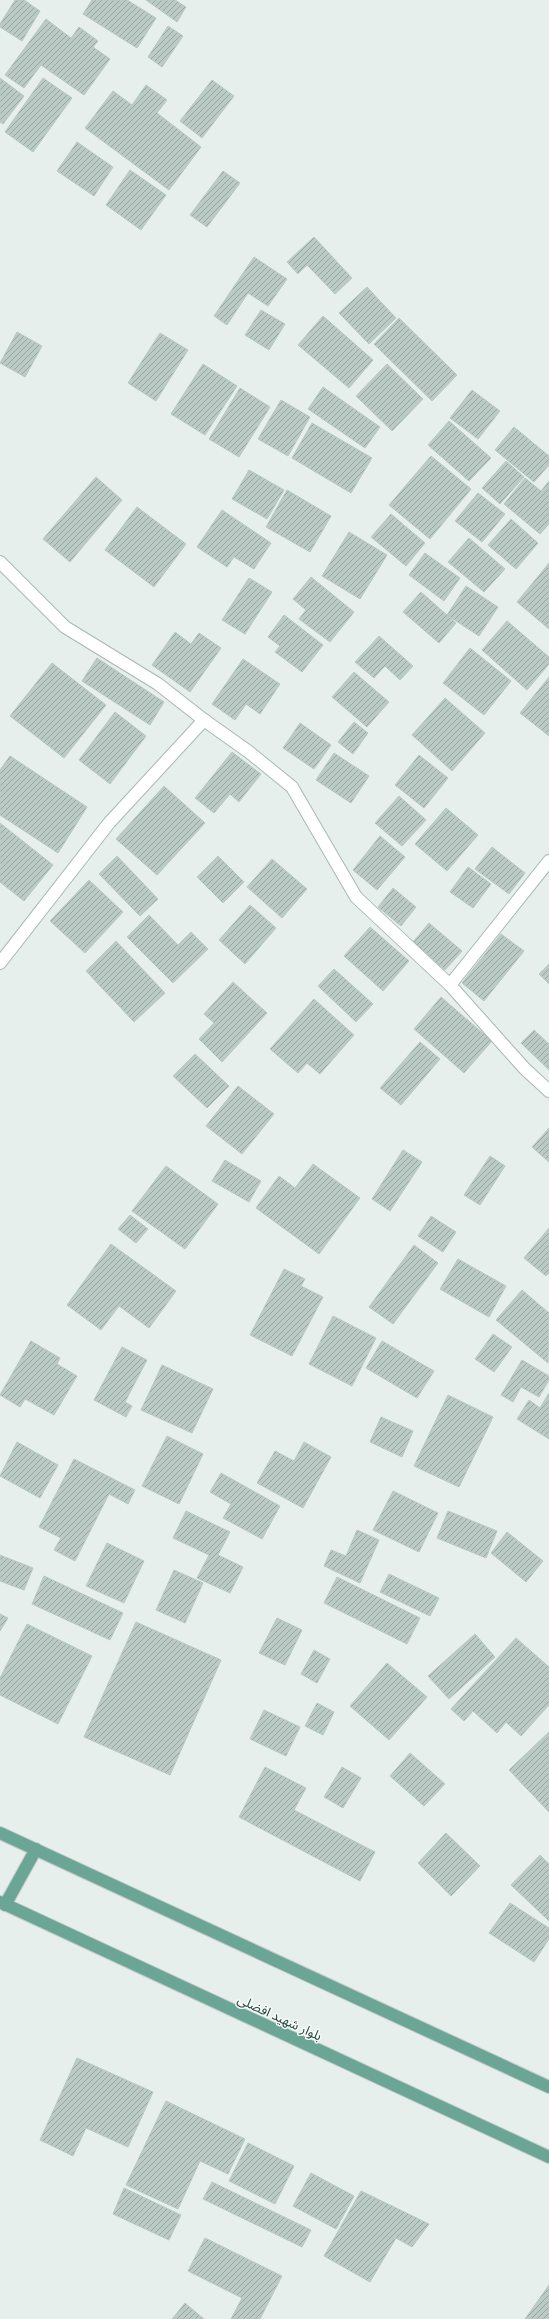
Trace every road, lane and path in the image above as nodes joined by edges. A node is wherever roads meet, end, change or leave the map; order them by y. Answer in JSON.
{"nodes":[{"id":1,"x":0,"y":562,"type":"edge"},
{"id":2,"x":204,"y":720,"type":"junction"},
{"id":3,"x":549,"y":861,"type":"edge"},
{"id":4,"x":0,"y":962,"type":"edge"},
{"id":5,"x":450,"y":986,"type":"junction"},
{"id":6,"x":549,"y":1091,"type":"edge"},
{"id":7,"x":0,"y":1832,"type":"edge"},
{"id":8,"x":36,"y":1849,"type":"junction"},
{"id":9,"x":3,"y":1903,"type":"edge"},
{"id":10,"x":549,"y":2087,"type":"edge"},
{"id":11,"x":549,"y":2157,"type":"edge"}],
"edges":[{"from":1,"to":2,"type":"street"},
{"from":2,"to":4,"type":"street"},
{"from":2,"to":5,"type":"street"},
{"from":3,"to":5,"type":"street"},
{"from":5,"to":6,"type":"street"},
{"from":7,"to":8,"type":"main road"},
{"from":8,"to":9,"type":"main road"},
{"from":8,"to":10,"type":"main road"},
{"from":9,"to":11,"type":"main road","name":"بلوار شهید افضلی"}]}
